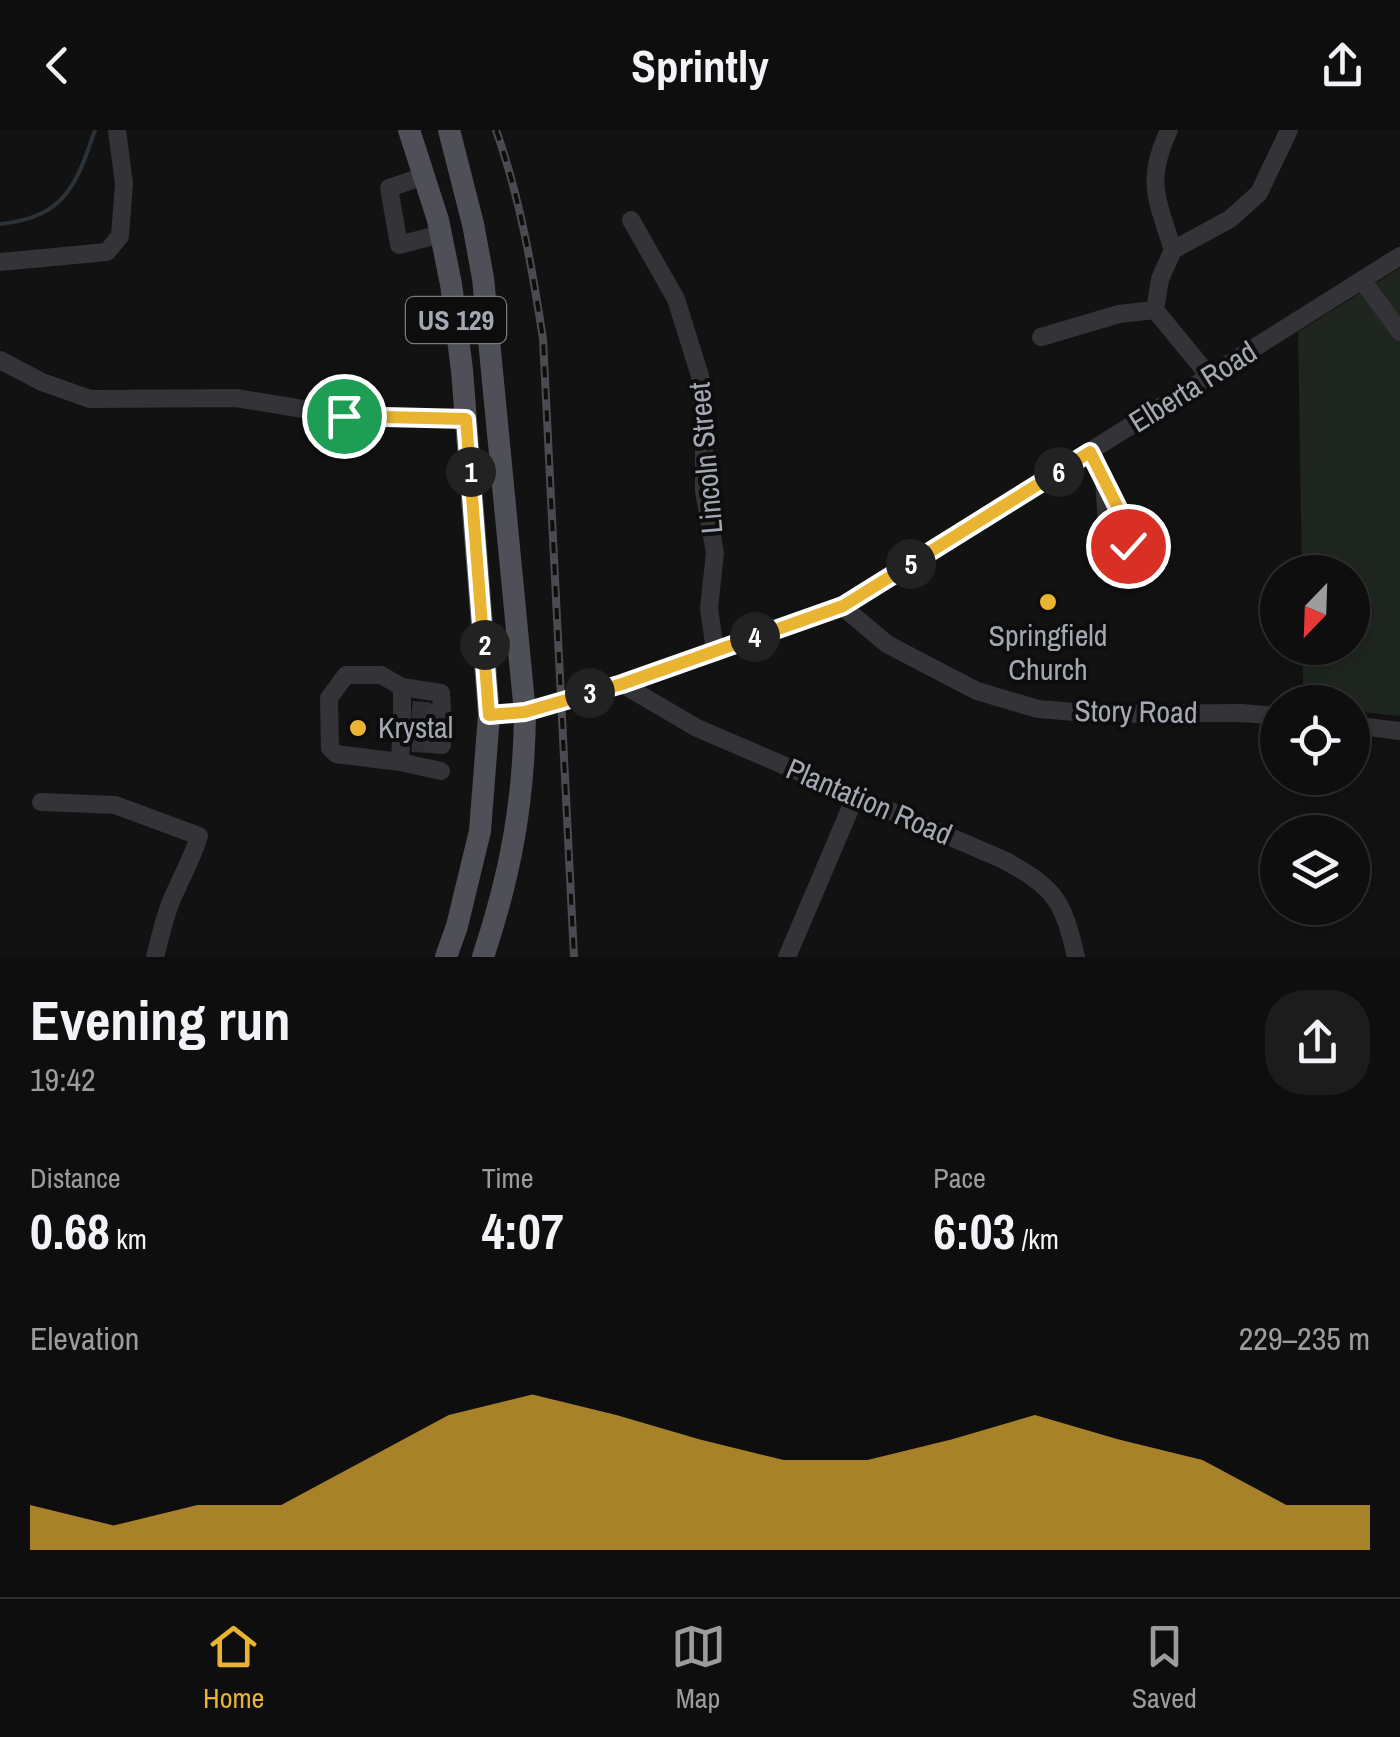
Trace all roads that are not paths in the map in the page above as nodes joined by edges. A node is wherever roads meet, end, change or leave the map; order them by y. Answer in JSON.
{"nodes":[{"id":1,"x":117,"y":130,"type":"edge"},
{"id":2,"x":409,"y":130,"type":"edge"},
{"id":3,"x":449,"y":130,"type":"edge"},
{"id":4,"x":1169,"y":130,"type":"edge"},
{"id":5,"x":1289,"y":130,"type":"edge"},
{"id":6,"x":424,"y":176,"type":"junction"},
{"id":7,"x":631,"y":220,"type":"dead end"},
{"id":8,"x":441,"y":234,"type":"junction"},
{"id":9,"x":399,"y":244,"type":"junction"},
{"id":10,"x":1173,"y":250,"type":"junction"},
{"id":11,"x":1400,"y":256,"type":"edge"},
{"id":12,"x":0,"y":262,"type":"edge"},
{"id":13,"x":402,"y":264,"type":"dead end"},
{"id":14,"x":1362,"y":280,"type":"junction"},
{"id":15,"x":1155,"y":310,"type":"junction"},
{"id":16,"x":1400,"y":332,"type":"edge"},
{"id":17,"x":1041,"y":337,"type":"dead end"},
{"id":18,"x":0,"y":360,"type":"edge"},
{"id":19,"x":1210,"y":377,"type":"junction"},
{"id":20,"x":466,"y":419,"type":"junction"},
{"id":21,"x":1090,"y":452,"type":"junction"},
{"id":22,"x":1104,"y":478,"type":"dead end"},
{"id":23,"x":843,"y":606,"type":"junction"},
{"id":24,"x":715,"y":650,"type":"junction"},
{"id":25,"x":622,"y":684,"type":"junction"},
{"id":26,"x":402,"y":687,"type":"junction"},
{"id":27,"x":525,"y":712,"type":"junction"},
{"id":28,"x":405,"y":713,"type":"dead end"},
{"id":29,"x":1260,"y":714,"type":"edge"},
{"id":30,"x":489,"y":715,"type":"junction"},
{"id":31,"x":1370,"y":726,"type":"edge"},
{"id":32,"x":1400,"y":730,"type":"edge"},
{"id":33,"x":437,"y":731,"type":"dead end"},
{"id":34,"x":405,"y":742,"type":"dead end"},
{"id":35,"x":400,"y":762,"type":"junction"},
{"id":36,"x":441,"y":771,"type":"dead end"},
{"id":37,"x":856,"y":795,"type":"junction"},
{"id":38,"x":41,"y":802,"type":"dead end"},
{"id":39,"x":155,"y":957,"type":"edge"},
{"id":40,"x":446,"y":957,"type":"edge"},
{"id":41,"x":482,"y":957,"type":"edge"},
{"id":42,"x":787,"y":957,"type":"edge"},
{"id":43,"x":1076,"y":957,"type":"edge"}],
"edges":[{"from":1,"to":12,"type":"street"},
{"from":2,"to":6,"type":"main road","number":"US 129"},
{"from":3,"to":27,"type":"main road","number":"US 129"},
{"from":4,"to":10,"type":"street"},
{"from":5,"to":10,"type":"street"},
{"from":6,"to":8,"type":"main road","number":"US 129"},
{"from":6,"to":9,"type":"street"},
{"from":7,"to":24,"type":"street","name":"Lincoln Street"},
{"from":8,"to":9,"type":"street"},
{"from":8,"to":20,"type":"main road","number":"US 129"},
{"from":9,"to":13,"type":"street"},
{"from":10,"to":15,"type":"street"},
{"from":11,"to":14,"type":"street","name":"Elberta Road"},
{"from":14,"to":16,"type":"street"},
{"from":14,"to":19,"type":"street","name":"Elberta Road"},
{"from":15,"to":17,"type":"street"},
{"from":15,"to":19,"type":"street"},
{"from":18,"to":20,"type":"street"},
{"from":19,"to":21,"type":"street","name":"Elberta Road"},
{"from":20,"to":30,"type":"main road","number":"US 129"},
{"from":21,"to":22,"type":"street"},
{"from":21,"to":23,"type":"street","name":"Elberta Road"},
{"from":23,"to":24,"type":"street","name":"Elberta Road"},
{"from":23,"to":29,"type":"street","name":"Story Road"},
{"from":24,"to":25,"type":"street","name":"Elberta Road"},
{"from":25,"to":27,"type":"street","name":"Elberta Road"},
{"from":25,"to":37,"type":"street","name":"Plantation Road"},
{"from":26,"to":28,"type":"street"},
{"from":26,"to":33,"type":"street"},
{"from":26,"to":35,"type":"street"},
{"from":27,"to":30,"type":"street","name":"Elberta Road"},
{"from":27,"to":41,"type":"main road","number":"US 129"},
{"from":30,"to":40,"type":"main road","number":"US 129"},
{"from":31,"to":32,"type":"street"},
{"from":34,"to":35,"type":"street"},
{"from":35,"to":36,"type":"street"},
{"from":37,"to":42,"type":"street"},
{"from":37,"to":43,"type":"street","name":"Plantation Road"},
{"from":38,"to":39,"type":"street"}]}
